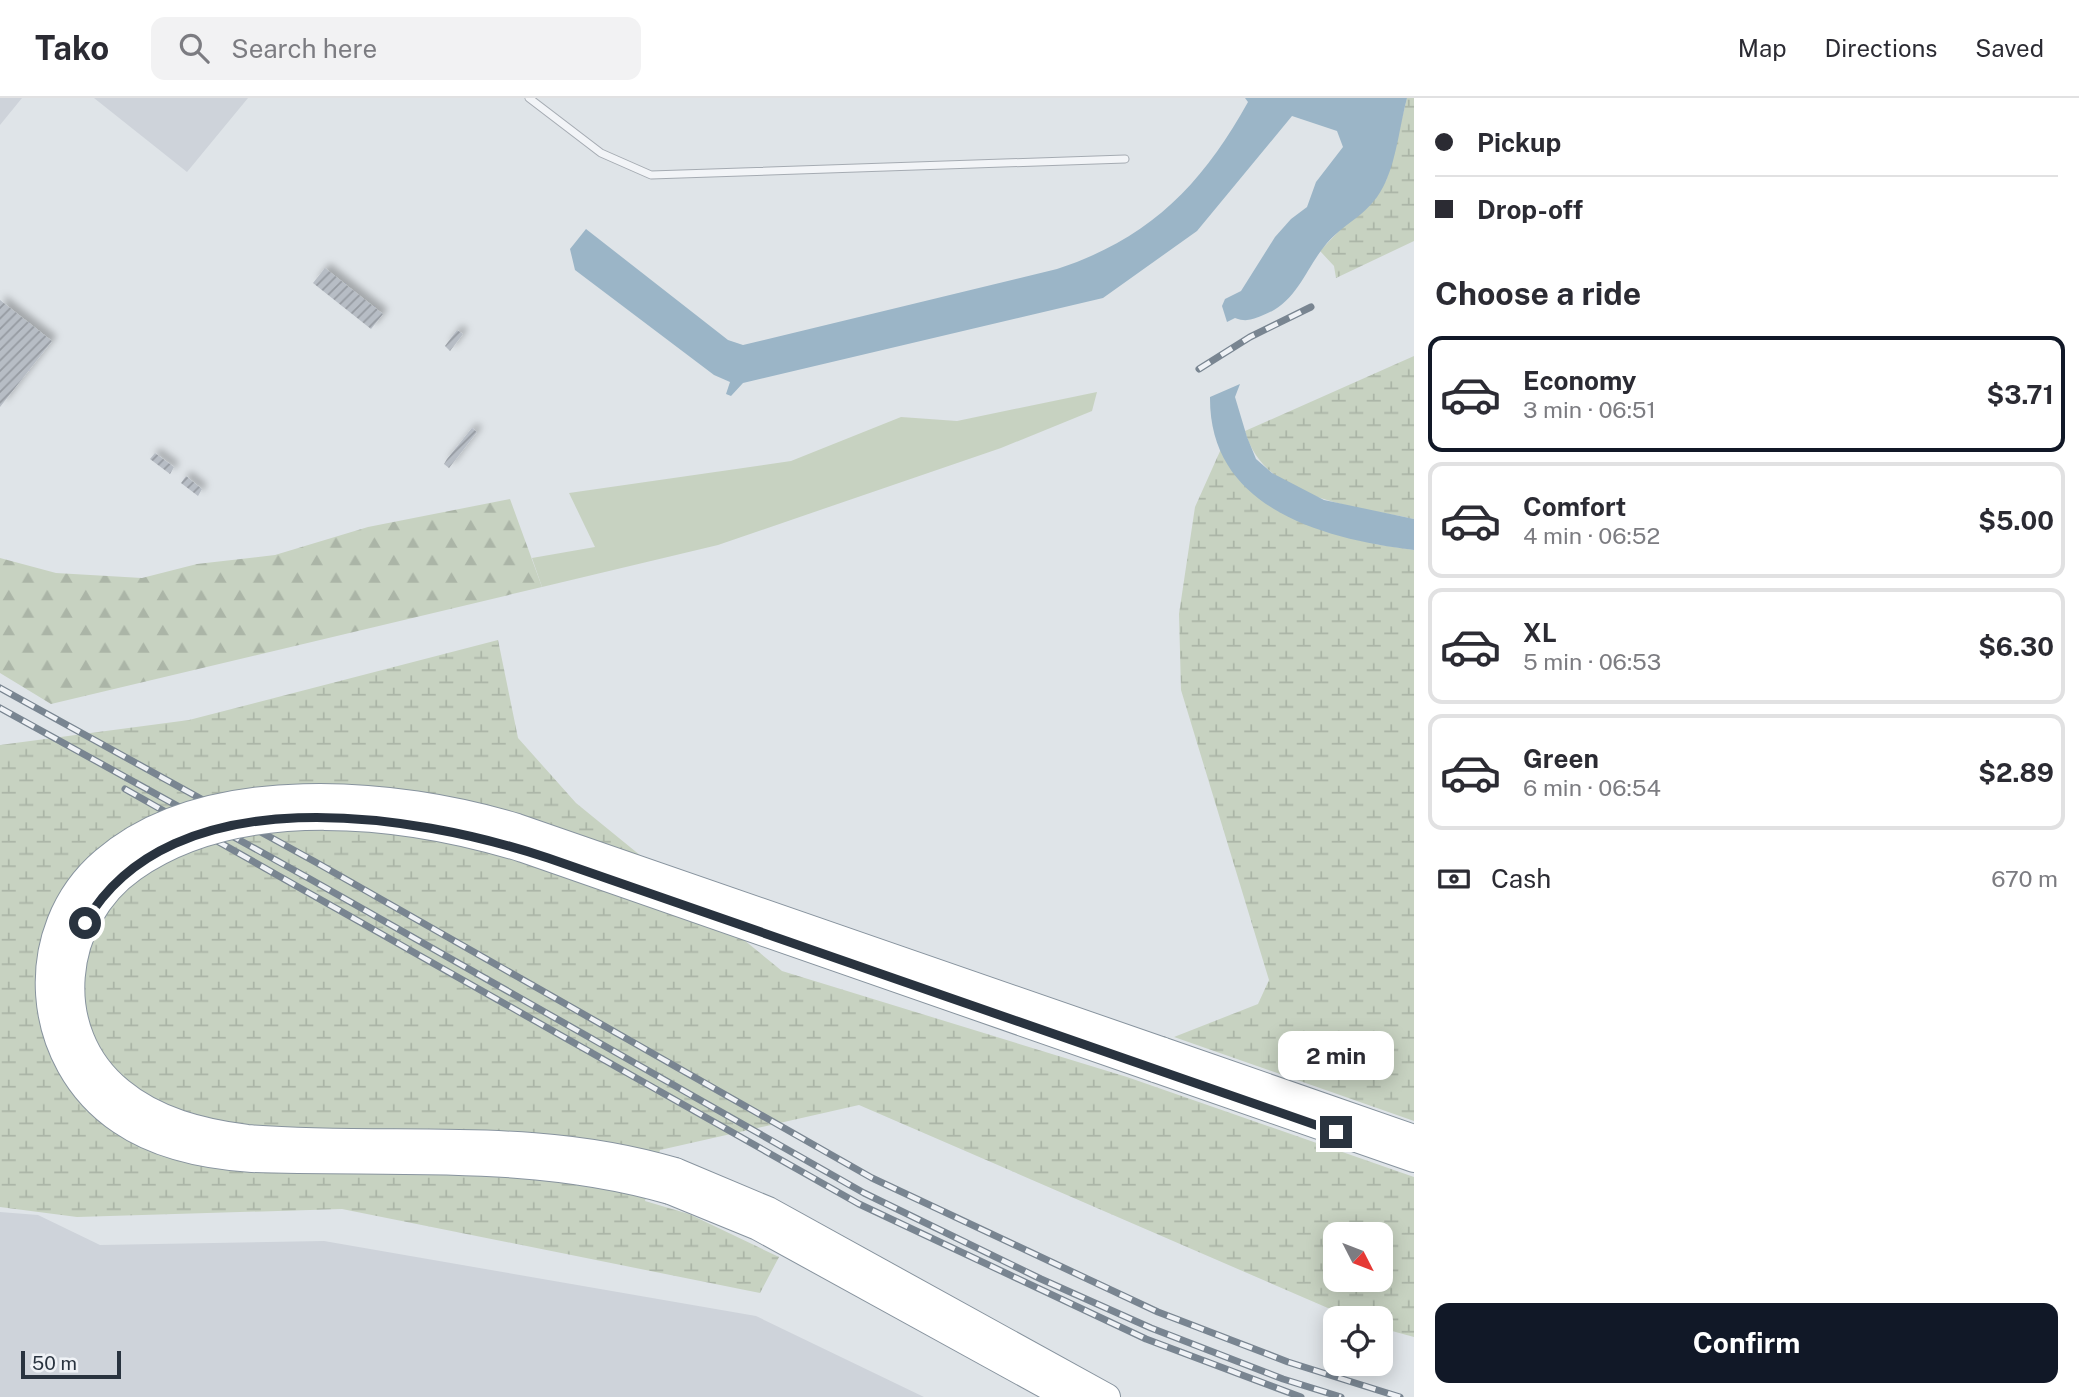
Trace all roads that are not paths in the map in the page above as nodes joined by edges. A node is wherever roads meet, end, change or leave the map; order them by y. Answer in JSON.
{"nodes":[{"id":1,"x":529,"y":98,"type":"edge"},
{"id":2,"x":1125,"y":159,"type":"dead end"},
{"id":3,"x":1158,"y":1060,"type":"junction"},
{"id":4,"x":1414,"y":1138,"type":"edge"},
{"id":5,"x":1414,"y":1159,"type":"edge"},
{"id":6,"x":673,"y":1181,"type":"junction"},
{"id":7,"x":1067,"y":1397,"type":"edge"},
{"id":8,"x":1107,"y":1397,"type":"edge"}],
"edges":[{"from":1,"to":2,"type":"lane"},
{"from":3,"to":4,"type":"highway"},
{"from":3,"to":5,"type":"highway"},
{"from":3,"to":6,"type":"highway","bridge":true},
{"from":6,"to":7,"type":"highway"},
{"from":6,"to":8,"type":"highway"}]}
